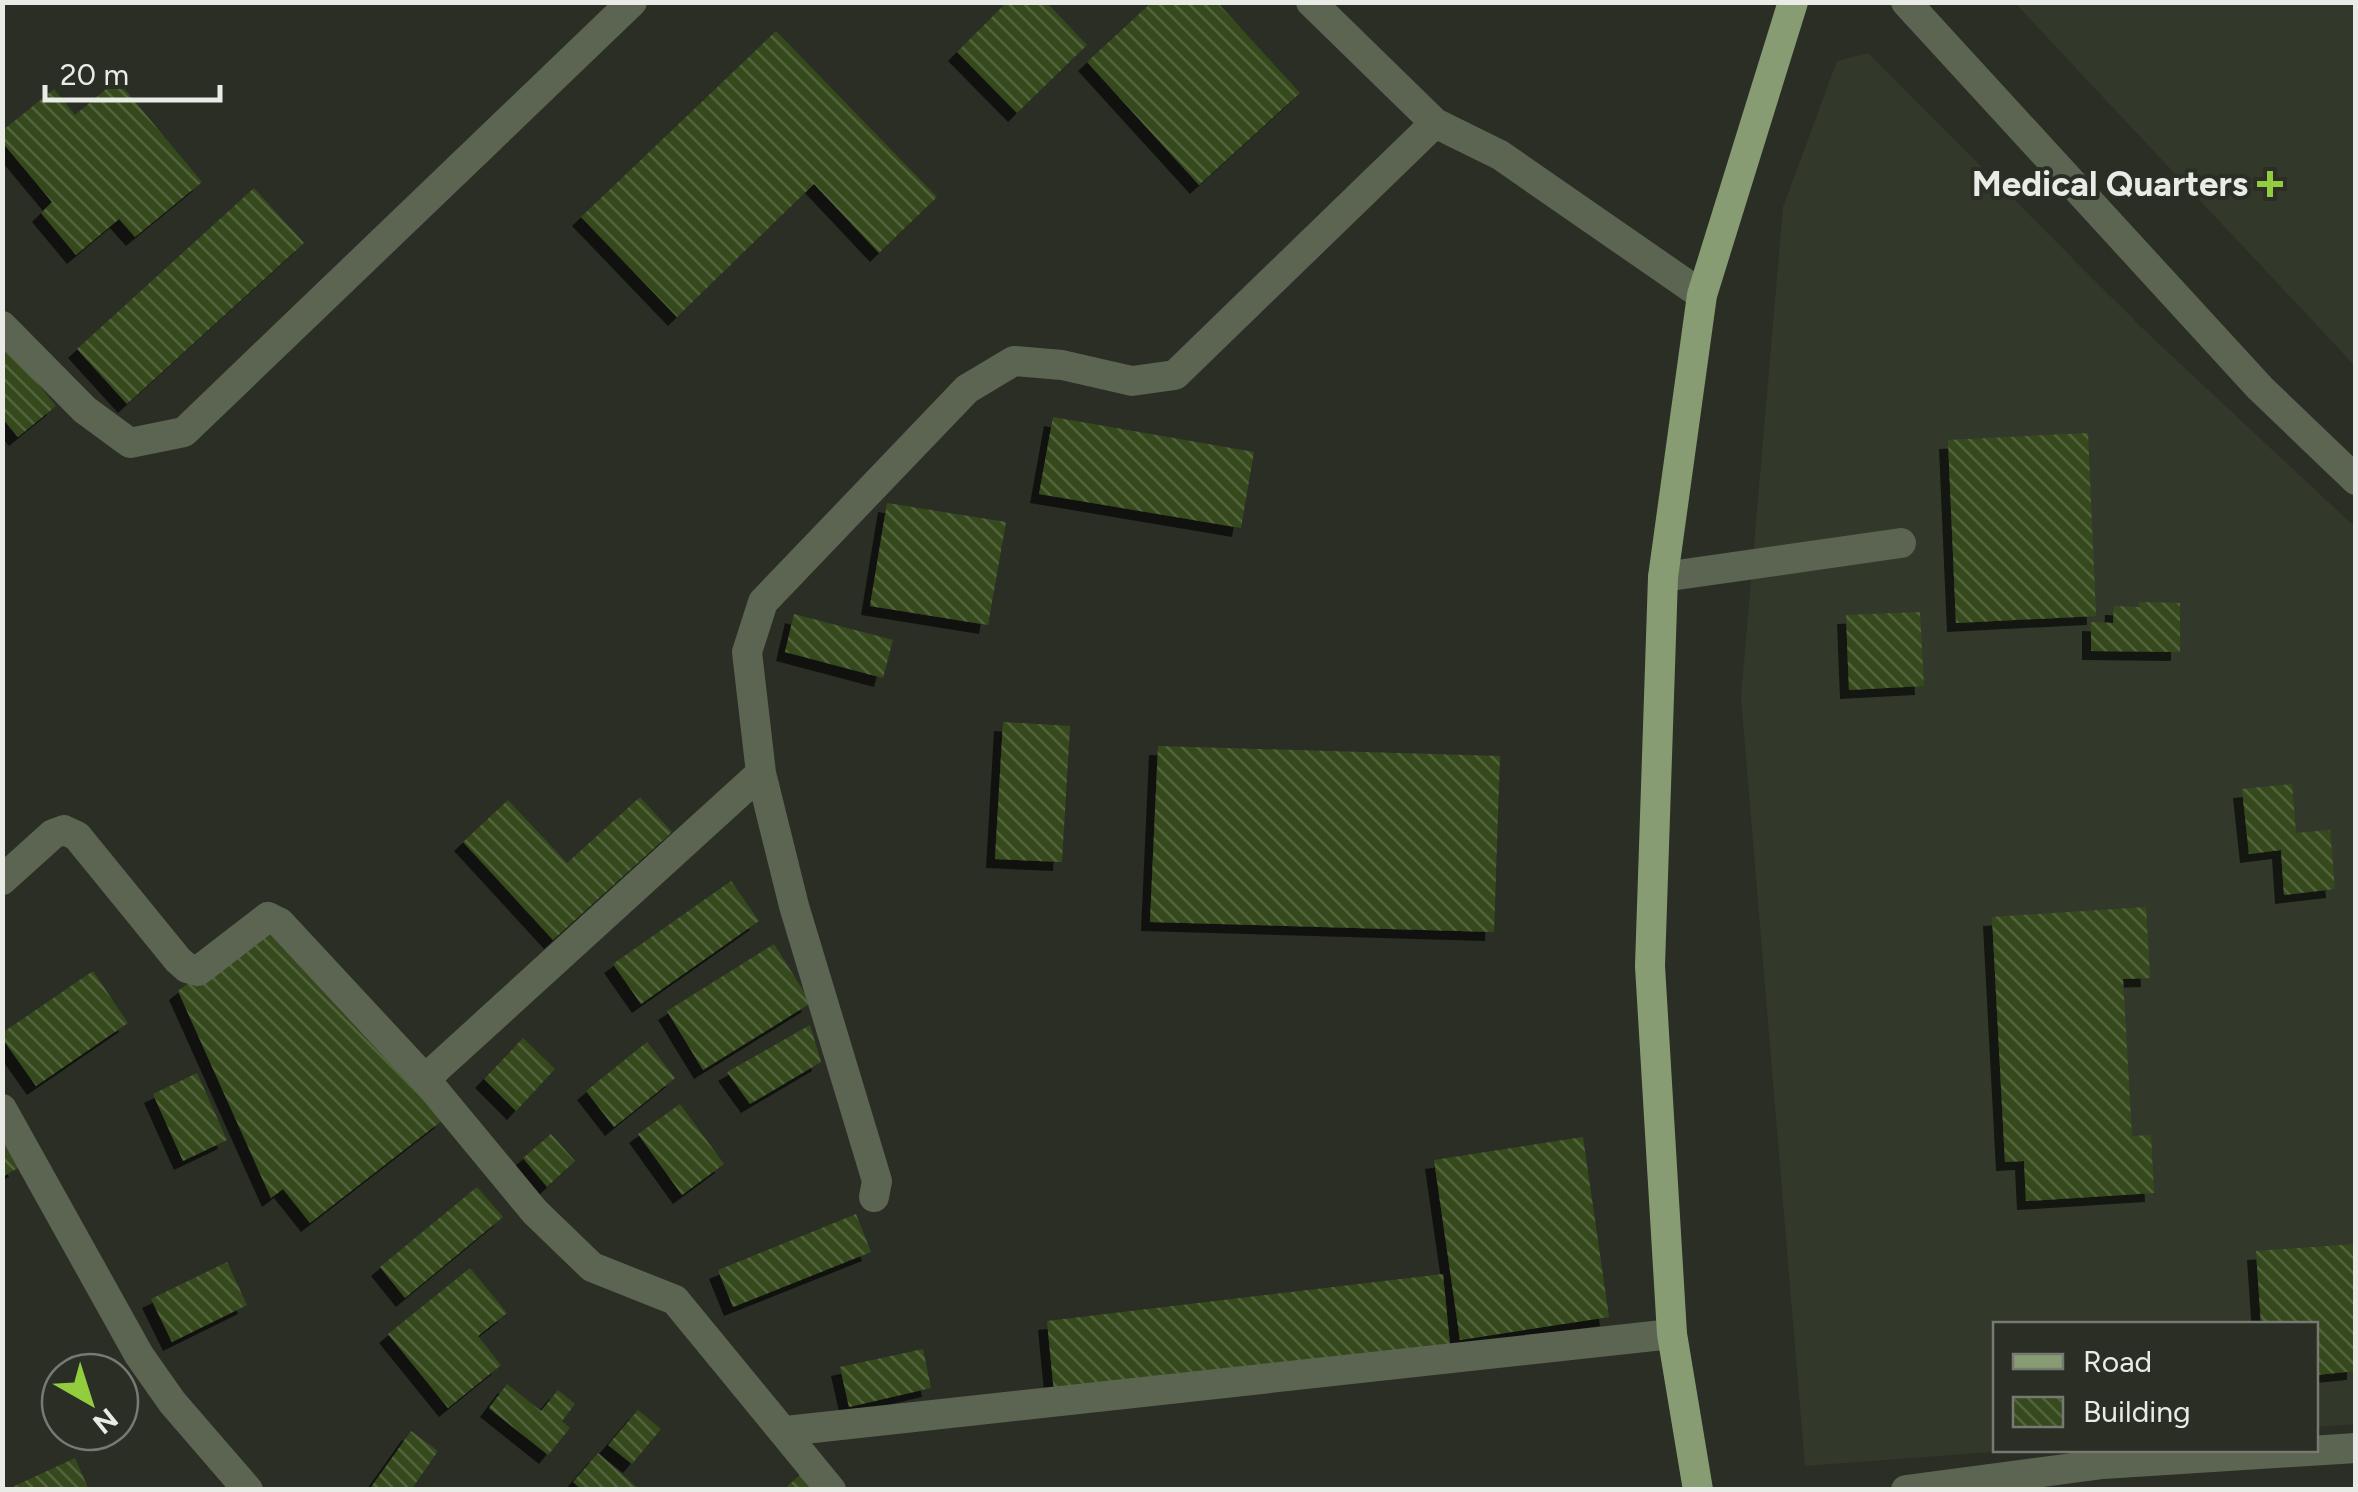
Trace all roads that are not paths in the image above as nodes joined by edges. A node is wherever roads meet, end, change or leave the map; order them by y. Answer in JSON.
{"nodes":[{"id":1,"x":632,"y":2,"type":"edge"},
{"id":2,"x":1311,"y":2,"type":"edge"},
{"id":3,"x":1793,"y":2,"type":"edge"},
{"id":4,"x":1906,"y":2,"type":"edge"},
{"id":5,"x":1435,"y":123,"type":"junction"},
{"id":6,"x":1702,"y":294,"type":"junction"},
{"id":7,"x":2,"y":326,"type":"edge"},
{"id":8,"x":2356,"y":480,"type":"edge"},
{"id":9,"x":1901,"y":543,"type":"dead end"},
{"id":10,"x":1663,"y":577,"type":"junction"},
{"id":11,"x":761,"y":773,"type":"junction"},
{"id":12,"x":2,"y":880,"type":"edge"},
{"id":13,"x":424,"y":1079,"type":"junction"},
{"id":14,"x":2,"y":1109,"type":"edge"},
{"id":15,"x":874,"y":1197,"type":"dead end"},
{"id":16,"x":1672,"y":1334,"type":"junction"},
{"id":17,"x":786,"y":1432,"type":"junction"},
{"id":18,"x":2356,"y":1448,"type":"edge"},
{"id":19,"x":2110,"y":1476,"type":"edge"},
{"id":20,"x":248,"y":1490,"type":"edge"},
{"id":21,"x":830,"y":1490,"type":"edge"},
{"id":22,"x":1698,"y":1490,"type":"edge"},
{"id":23,"x":1906,"y":1490,"type":"edge"}],
"edges":[{"from":1,"to":7,"type":"street"},
{"from":2,"to":5,"type":"street"},
{"from":3,"to":6,"type":"main road"},
{"from":4,"to":8,"type":"street"},
{"from":5,"to":6,"type":"street"},
{"from":5,"to":11,"type":"street"},
{"from":6,"to":10,"type":"main road"},
{"from":9,"to":10,"type":"street"},
{"from":10,"to":16,"type":"main road"},
{"from":11,"to":13,"type":"street"},
{"from":11,"to":15,"type":"street"},
{"from":12,"to":13,"type":"street"},
{"from":13,"to":17,"type":"street"},
{"from":14,"to":20,"type":"street"},
{"from":16,"to":17,"type":"street"},
{"from":16,"to":22,"type":"main road"},
{"from":17,"to":21,"type":"street"},
{"from":18,"to":19,"type":"street"},
{"from":19,"to":23,"type":"street"}]}
